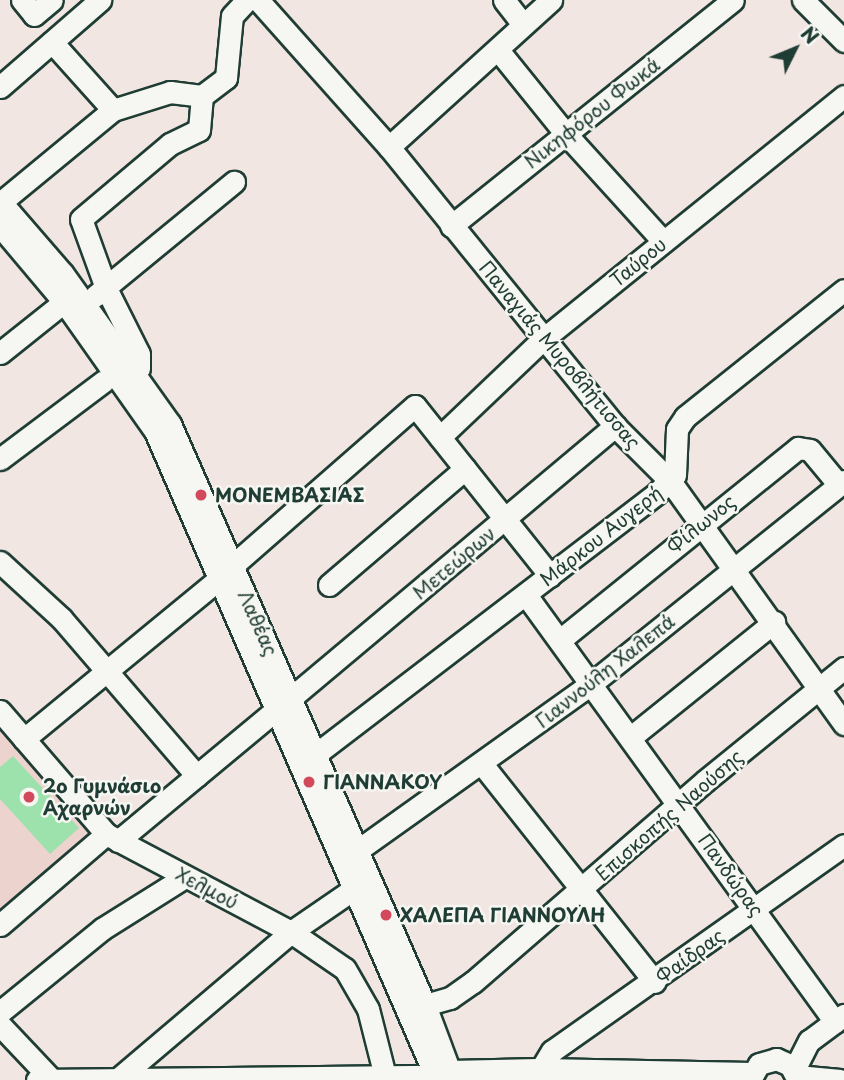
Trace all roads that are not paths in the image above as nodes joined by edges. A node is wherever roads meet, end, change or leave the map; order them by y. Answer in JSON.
{"nodes":[{"id":1,"x":22,"y":0,"type":"edge"},
{"id":2,"x":100,"y":0,"type":"edge"},
{"id":3,"x":247,"y":0,"type":"edge"},
{"id":4,"x":258,"y":0,"type":"edge"},
{"id":5,"x":504,"y":0,"type":"edge"},
{"id":6,"x":551,"y":0,"type":"edge"},
{"id":7,"x":733,"y":0,"type":"edge"},
{"id":8,"x":803,"y":0,"type":"edge"},
{"id":9,"x":63,"y":5,"type":"edge"},
{"id":10,"x":523,"y":24,"type":"junction"},
{"id":11,"x":841,"y":31,"type":"edge"},
{"id":12,"x":52,"y":43,"type":"junction"},
{"id":13,"x":498,"y":50,"type":"junction"},
{"id":14,"x":0,"y":87,"type":"edge"},
{"id":15,"x":202,"y":96,"type":"junction"},
{"id":16,"x":844,"y":96,"type":"edge"},
{"id":17,"x":113,"y":110,"type":"junction"},
{"id":18,"x":565,"y":133,"type":"junction"},
{"id":19,"x":389,"y":147,"type":"junction"},
{"id":20,"x":234,"y":182,"type":"dead end"},
{"id":21,"x":0,"y":202,"type":"edge"},
{"id":22,"x":0,"y":226,"type":"edge"},
{"id":23,"x":451,"y":226,"type":"junction"},
{"id":24,"x":663,"y":241,"type":"junction"},
{"id":25,"x":106,"y":288,"type":"junction"},
{"id":26,"x":844,"y":290,"type":"edge"},
{"id":27,"x":75,"y":303,"type":"junction"},
{"id":28,"x":543,"y":339,"type":"junction"},
{"id":29,"x":0,"y":353,"type":"edge"},
{"id":30,"x":120,"y":378,"type":"junction"},
{"id":31,"x":615,"y":426,"type":"junction"},
{"id":32,"x":440,"y":437,"type":"junction"},
{"id":33,"x":0,"y":459,"type":"edge"},
{"id":34,"x":465,"y":469,"type":"junction"},
{"id":35,"x":670,"y":481,"type":"junction"},
{"id":36,"x":842,"y":483,"type":"edge"},
{"id":37,"x":506,"y":520,"type":"junction"},
{"id":38,"x":700,"y":523,"type":"junction"},
{"id":39,"x":0,"y":562,"type":"edge"},
{"id":40,"x":736,"y":570,"type":"junction"},
{"id":41,"x":226,"y":572,"type":"junction"},
{"id":42,"x":550,"y":576,"type":"junction"},
{"id":43,"x":22,"y":583,"type":"junction"},
{"id":44,"x":329,"y":585,"type":"dead end"},
{"id":45,"x":0,"y":588,"type":"edge"},
{"id":46,"x":526,"y":594,"type":"junction"},
{"id":47,"x":774,"y":622,"type":"junction"},
{"id":48,"x":560,"y":640,"type":"junction"},
{"id":49,"x":844,"y":668,"type":"edge"},
{"id":50,"x":105,"y":671,"type":"junction"},
{"id":51,"x":592,"y":683,"type":"junction"},
{"id":52,"x":818,"y":688,"type":"junction"},
{"id":53,"x":284,"y":703,"type":"junction"},
{"id":54,"x":0,"y":711,"type":"edge"},
{"id":55,"x":844,"y":724,"type":"edge"},
{"id":56,"x":631,"y":737,"type":"junction"},
{"id":57,"x":24,"y":739,"type":"junction"},
{"id":58,"x":316,"y":754,"type":"junction"},
{"id":59,"x":482,"y":764,"type":"junction"},
{"id":60,"x":197,"y":776,"type":"junction"},
{"id":61,"x":679,"y":804,"type":"junction"},
{"id":62,"x":112,"y":838,"type":"junction"},
{"id":63,"x":844,"y":845,"type":"edge"},
{"id":64,"x":358,"y":850,"type":"junction"},
{"id":65,"x":185,"y":877,"type":"junction"},
{"id":66,"x":355,"y":888,"type":"junction"},
{"id":67,"x":583,"y":891,"type":"junction"},
{"id":68,"x":755,"y":909,"type":"junction"},
{"id":69,"x":0,"y":925,"type":"edge"},
{"id":70,"x":291,"y":932,"type":"junction"},
{"id":71,"x":655,"y":982,"type":"junction"},
{"id":72,"x":425,"y":1005,"type":"junction"},
{"id":73,"x":0,"y":1012,"type":"edge"},
{"id":74,"x":832,"y":1024,"type":"edge"},
{"id":75,"x":0,"y":1025,"type":"edge"},
{"id":76,"x":769,"y":1060,"type":"junction"},
{"id":77,"x":541,"y":1069,"type":"junction"},
{"id":78,"x":796,"y":1075,"type":"edge"},
{"id":79,"x":385,"y":1076,"type":"junction"},
{"id":80,"x":444,"y":1077,"type":"edge"},
{"id":81,"x":751,"y":1077,"type":"edge"},
{"id":82,"x":119,"y":1078,"type":"junction"},
{"id":83,"x":310,"y":1079,"type":"edge"},
{"id":84,"x":47,"y":1080,"type":"edge"},
{"id":85,"x":840,"y":1080,"type":"edge"}],
"edges":[{"from":1,"to":9,"type":"street"},
{"from":2,"to":9,"type":"street"},
{"from":3,"to":15,"type":"street"},
{"from":4,"to":19,"type":"street","name":"Παναγιάς Μυροβλήτισσας"},
{"from":5,"to":10,"type":"street"},
{"from":6,"to":10,"type":"street"},
{"from":7,"to":18,"type":"street","name":"Νικηφόρου Φωκά"},
{"from":8,"to":11,"type":"street"},
{"from":9,"to":12,"type":"street"},
{"from":10,"to":13,"type":"street"},
{"from":12,"to":14,"type":"street"},
{"from":12,"to":17,"type":"street"},
{"from":13,"to":18,"type":"street"},
{"from":13,"to":19,"type":"street"},
{"from":15,"to":17,"type":"street"},
{"from":15,"to":25,"type":"street"},
{"from":16,"to":24,"type":"street","name":"Ταύρου"},
{"from":17,"to":21,"type":"street"},
{"from":18,"to":23,"type":"street","name":"Νικηφόρου Φωκά"},
{"from":18,"to":24,"type":"street"},
{"from":19,"to":23,"type":"street","name":"Παναγιάς Μυροβλήτισσας"},
{"from":20,"to":25,"type":"street"},
{"from":21,"to":27,"type":"street","name":"Λαθέας"},
{"from":22,"to":27,"type":"street","name":"Λαθέας"},
{"from":23,"to":28,"type":"street","name":"Παναγιάς Μυροβλήτισσας"},
{"from":24,"to":28,"type":"street","name":"Ταύρου"},
{"from":25,"to":27,"type":"street"},
{"from":25,"to":30,"type":"street"},
{"from":26,"to":35,"type":"street","name":"Μάρκου Αυγερή"},
{"from":27,"to":29,"type":"street"},
{"from":27,"to":30,"type":"street","name":"Λαθέας"},
{"from":28,"to":31,"type":"street","name":"Παναγιάς Μυροβλήτισσας"},
{"from":28,"to":32,"type":"street","name":"Ταύρου"},
{"from":30,"to":33,"type":"street"},
{"from":30,"to":41,"type":"street","name":"Λαθέας"},
{"from":31,"to":35,"type":"street","name":"Παναγιάς Μυροβλήτισσας"},
{"from":31,"to":37,"type":"street","name":"Μετεώρων"},
{"from":32,"to":34,"type":"street"},
{"from":32,"to":41,"type":"street"},
{"from":34,"to":37,"type":"street"},
{"from":34,"to":44,"type":"street"},
{"from":35,"to":38,"type":"street","name":"Παναγιάς Μυροβλήτισσας"},
{"from":35,"to":42,"type":"street","name":"Μάρκου Αυγερή"},
{"from":36,"to":38,"type":"street","name":"Φίλωνος"},
{"from":36,"to":40,"type":"street","name":"Γιαννούλη Χαλεπά"},
{"from":37,"to":42,"type":"street"},
{"from":37,"to":53,"type":"street","name":"Μετεώρων"},
{"from":38,"to":40,"type":"street","name":"Παναγιάς Μυροβλήτισσας"},
{"from":38,"to":48,"type":"street","name":"Φίλωνος"},
{"from":39,"to":43,"type":"street"},
{"from":40,"to":47,"type":"street","name":"Παναγιάς Μυροβλήτισσας"},
{"from":40,"to":51,"type":"street","name":"Γιαννούλη Χαλεπά"},
{"from":41,"to":50,"type":"street"},
{"from":41,"to":53,"type":"street","name":"Λαθέας"},
{"from":42,"to":46,"type":"street","name":"Μάρκου Αυγερή"},
{"from":43,"to":45,"type":"street"},
{"from":43,"to":50,"type":"street"},
{"from":46,"to":48,"type":"street","name":"Πανδώρας"},
{"from":46,"to":58,"type":"street","name":"Μάρκου Αυγερή"},
{"from":47,"to":52,"type":"street","name":"Παναγιάς Μυροβλήτισσας"},
{"from":47,"to":56,"type":"street"},
{"from":48,"to":51,"type":"street","name":"Πανδώρας"},
{"from":49,"to":52,"type":"street","name":"Επισκοπής Ναούσης"},
{"from":50,"to":57,"type":"street"},
{"from":50,"to":60,"type":"street"},
{"from":51,"to":56,"type":"street","name":"Πανδώρας"},
{"from":51,"to":59,"type":"street","name":"Γιαννούλη Χαλεπά"},
{"from":52,"to":55,"type":"street","name":"Παναγιάς Μυροβλήτισσας"},
{"from":52,"to":61,"type":"street","name":"Επισκοπής Ναούσης"},
{"from":53,"to":58,"type":"street","name":"Λαθέας"},
{"from":53,"to":60,"type":"street","name":"Μετεώρων"},
{"from":53,"to":66,"type":"street","name":"Λαθέας"},
{"from":54,"to":57,"type":"street","name":"Χελμού"},
{"from":56,"to":61,"type":"street","name":"Πανδώρας"},
{"from":57,"to":62,"type":"street","name":"Χελμού"},
{"from":58,"to":64,"type":"street","name":"Λαθέας"},
{"from":59,"to":64,"type":"street","name":"Γιαννούλη Χαλεπά"},
{"from":59,"to":67,"type":"street"},
{"from":60,"to":62,"type":"street","name":"Μετεώρων"},
{"from":61,"to":67,"type":"street","name":"Επισκοπής Ναούσης"},
{"from":61,"to":68,"type":"street","name":"Πανδώρας"},
{"from":62,"to":65,"type":"street","name":"Χελμού"},
{"from":62,"to":69,"type":"street","name":"Μετεώρων"},
{"from":63,"to":68,"type":"street","name":"Φαίδρας"},
{"from":64,"to":72,"type":"street","name":"Λαθέας"},
{"from":65,"to":70,"type":"street","name":"Χελμού"},
{"from":65,"to":73,"type":"street"},
{"from":66,"to":70,"type":"street"},
{"from":66,"to":80,"type":"street","name":"Λαθέας"},
{"from":67,"to":71,"type":"street"},
{"from":67,"to":72,"type":"street","name":"Επισκοπής Ναούσης"},
{"from":68,"to":71,"type":"street","name":"Φαίδρας"},
{"from":68,"to":74,"type":"street","name":"Πανδώρας"},
{"from":70,"to":79,"type":"street","name":"Χελμού"},
{"from":70,"to":82,"type":"street"},
{"from":71,"to":77,"type":"street","name":"Φαίδρας"},
{"from":72,"to":80,"type":"street","name":"Λαθέας"},
{"from":74,"to":76,"type":"street"},
{"from":74,"to":78,"type":"street"},
{"from":75,"to":84,"type":"street"},
{"from":76,"to":78,"type":"street"},
{"from":76,"to":81,"type":"street"},
{"from":77,"to":80,"type":"street"},
{"from":77,"to":81,"type":"street"},
{"from":78,"to":85,"type":"street"},
{"from":79,"to":80,"type":"street"},
{"from":79,"to":83,"type":"street"},
{"from":82,"to":83,"type":"street"},
{"from":82,"to":84,"type":"street"}]}
